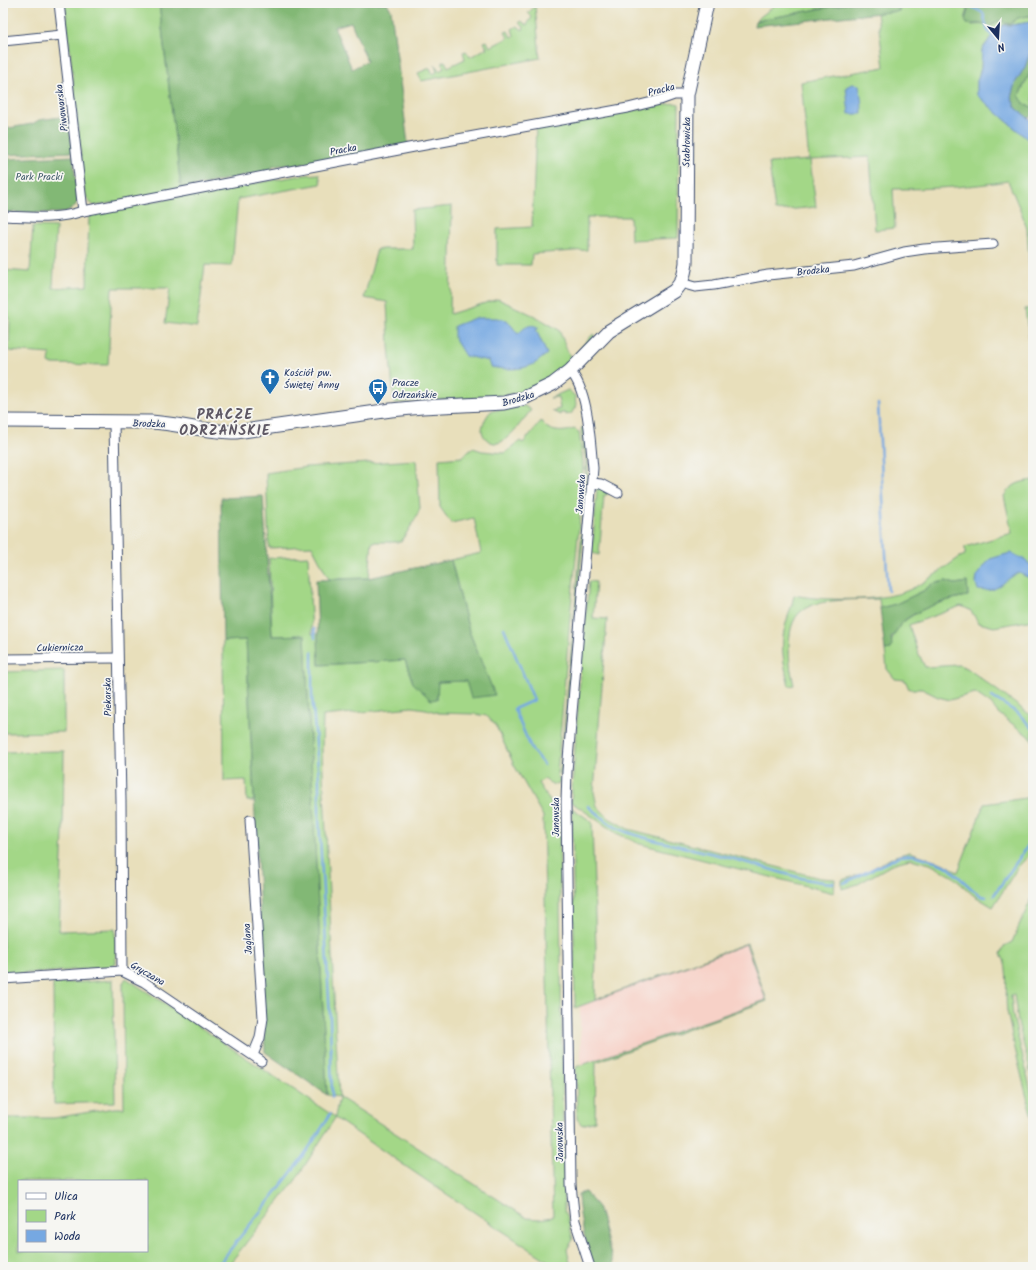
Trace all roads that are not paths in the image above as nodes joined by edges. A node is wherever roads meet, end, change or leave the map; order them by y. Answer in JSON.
{"nodes":[{"id":1,"x":59,"y":3,"type":"edge"},
{"id":2,"x":707,"y":3,"type":"edge"},
{"id":3,"x":62,"y":35,"type":"junction"},
{"id":4,"x":3,"y":41,"type":"edge"},
{"id":5,"x":687,"y":95,"type":"junction"},
{"id":6,"x":84,"y":211,"type":"junction"},
{"id":7,"x":3,"y":216,"type":"edge"},
{"id":8,"x":993,"y":244,"type":"dead end"},
{"id":9,"x":681,"y":283,"type":"junction"},
{"id":10,"x":570,"y":371,"type":"junction"},
{"id":11,"x":3,"y":421,"type":"edge"},
{"id":12,"x":114,"y":422,"type":"junction"},
{"id":13,"x":592,"y":483,"type":"junction"},
{"id":14,"x":618,"y":493,"type":"dead end"},
{"id":15,"x":118,"y":658,"type":"junction"},
{"id":16,"x":3,"y":659,"type":"edge"},
{"id":17,"x":250,"y":820,"type":"dead end"},
{"id":18,"x":122,"y":970,"type":"junction"},
{"id":19,"x":3,"y":979,"type":"edge"},
{"id":20,"x":253,"y":1055,"type":"junction"},
{"id":21,"x":261,"y":1061,"type":"dead end"},
{"id":22,"x":590,"y":1267,"type":"edge"}],
"edges":[{"from":1,"to":3,"type":"street","name":"Piwowarska"},
{"from":2,"to":5,"type":"street","name":"Stabłowicka"},
{"from":3,"to":4,"type":"street"},
{"from":3,"to":6,"type":"street","name":"Piwowarska"},
{"from":5,"to":6,"type":"street","name":"Pracka"},
{"from":5,"to":9,"type":"street","name":"Stabłowicka"},
{"from":6,"to":7,"type":"street","name":"Pracka"},
{"from":8,"to":9,"type":"street","name":"Brodzka"},
{"from":9,"to":10,"type":"street","name":"Brodzka"},
{"from":10,"to":12,"type":"street","name":"Brodzka"},
{"from":10,"to":13,"type":"street","name":"Janowska"},
{"from":11,"to":12,"type":"street","name":"Brodzka"},
{"from":12,"to":15,"type":"street","name":"Piekarska"},
{"from":13,"to":14,"type":"street"},
{"from":13,"to":22,"type":"street","name":"Janowska"},
{"from":15,"to":16,"type":"street","name":"Cukiernicza"},
{"from":15,"to":18,"type":"street","name":"Piekarska"},
{"from":17,"to":20,"type":"street","name":"Jaglana"},
{"from":18,"to":19,"type":"street","name":"Gryczana"},
{"from":18,"to":20,"type":"street","name":"Gryczana"},
{"from":20,"to":21,"type":"street","name":"Gryczana"}]}
